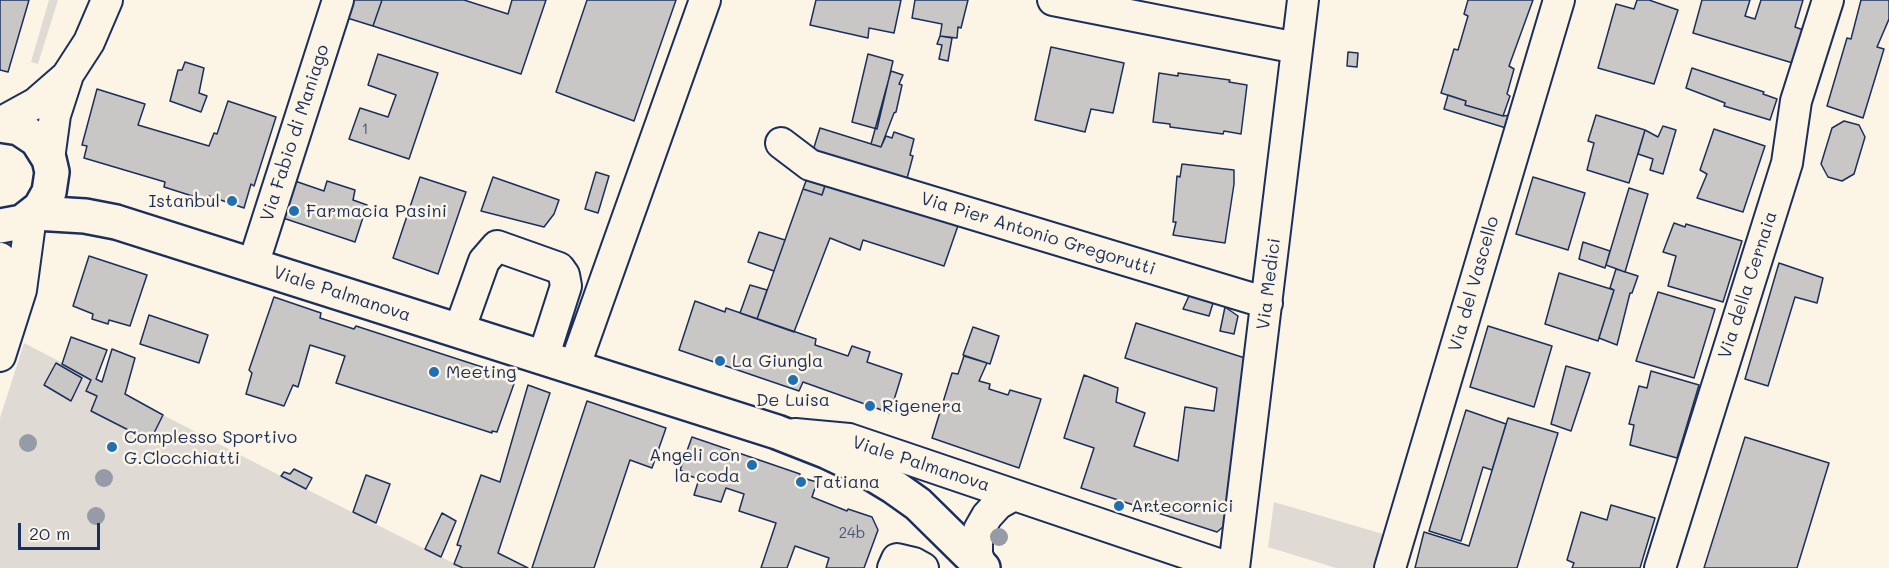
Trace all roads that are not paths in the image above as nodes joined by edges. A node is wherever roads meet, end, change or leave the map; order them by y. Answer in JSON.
{"nodes":[{"id":1,"x":107,"y":0,"type":"edge"},
{"id":2,"x":338,"y":0,"type":"edge"},
{"id":3,"x":705,"y":0,"type":"edge"},
{"id":4,"x":1053,"y":0,"type":"edge"},
{"id":5,"x":1303,"y":0,"type":"edge"},
{"id":6,"x":1559,"y":0,"type":"edge"},
{"id":7,"x":1828,"y":0,"type":"edge"},
{"id":8,"x":1297,"y":48,"type":"junction"},
{"id":9,"x":67,"y":76,"type":"junction"},
{"id":10,"x":0,"y":124,"type":"edge"},
{"id":11,"x":782,"y":143,"type":"dead end"},
{"id":12,"x":50,"y":166,"type":"junction"},
{"id":13,"x":33,"y":214,"type":"junction"},
{"id":14,"x":110,"y":220,"type":"junction"},
{"id":15,"x":0,"y":226,"type":"edge"},
{"id":16,"x":0,"y":258,"type":"edge"},
{"id":17,"x":253,"y":265,"type":"junction"},
{"id":18,"x":1267,"y":303,"type":"junction"},
{"id":19,"x":10,"y":326,"type":"junction"},
{"id":20,"x":459,"y":331,"type":"junction"},
{"id":21,"x":0,"y":356,"type":"edge"},
{"id":22,"x":543,"y":358,"type":"junction"},
{"id":23,"x":574,"y":368,"type":"junction"},
{"id":24,"x":777,"y":432,"type":"junction"},
{"id":25,"x":1014,"y":495,"type":"junction"},
{"id":26,"x":982,"y":567,"type":"edge"},
{"id":27,"x":893,"y":568,"type":"edge"},
{"id":28,"x":922,"y":568,"type":"edge"},
{"id":29,"x":1232,"y":568,"type":"edge"},
{"id":30,"x":1390,"y":568,"type":"edge"},
{"id":31,"x":1660,"y":568,"type":"edge"}],
"edges":[{"from":1,"to":9,"type":"street"},
{"from":2,"to":17,"type":"street","name":"Via Fabio di Maniago"},
{"from":3,"to":23,"type":"street"},
{"from":4,"to":8,"type":"street"},
{"from":5,"to":8,"type":"street","name":"Via Medici"},
{"from":6,"to":30,"type":"street","name":"Via del Vascello"},
{"from":7,"to":31,"type":"street","name":"Via della Cernaia"},
{"from":8,"to":18,"type":"street","name":"Via Medici"},
{"from":9,"to":10,"type":"street"},
{"from":9,"to":12,"type":"street"},
{"from":10,"to":12,"type":"main road","name":"Viale Palmanova"},
{"from":11,"to":18,"type":"street","name":"Via Pier Antonio Gregorutti"},
{"from":12,"to":13,"type":"main road"},
{"from":12,"to":14,"type":"main road","name":"Viale Palmanova"},
{"from":13,"to":14,"type":"main road","name":"Viale Palmanova"},
{"from":13,"to":15,"type":"main road"},
{"from":13,"to":19,"type":"street"},
{"from":14,"to":17,"type":"main road","name":"Viale Palmanova"},
{"from":16,"to":19,"type":"street"},
{"from":17,"to":20,"type":"main road","name":"Viale Palmanova"},
{"from":18,"to":29,"type":"street","name":"Via Medici"},
{"from":19,"to":21,"type":"street"},
{"from":20,"to":22,"type":"main road","name":"Viale Palmanova"},
{"from":20,"to":22,"type":"street"},
{"from":22,"to":23,"type":"main road","name":"Viale Palmanova"},
{"from":23,"to":24,"type":"main road","name":"Viale Palmanova"},
{"from":24,"to":25,"type":"street","name":"Viale Palmanova"},
{"from":24,"to":26,"type":"main road"},
{"from":25,"to":26,"type":"street"},
{"from":25,"to":29,"type":"street","name":"Viale Palmanova"},
{"from":27,"to":28,"type":"street"}]}
